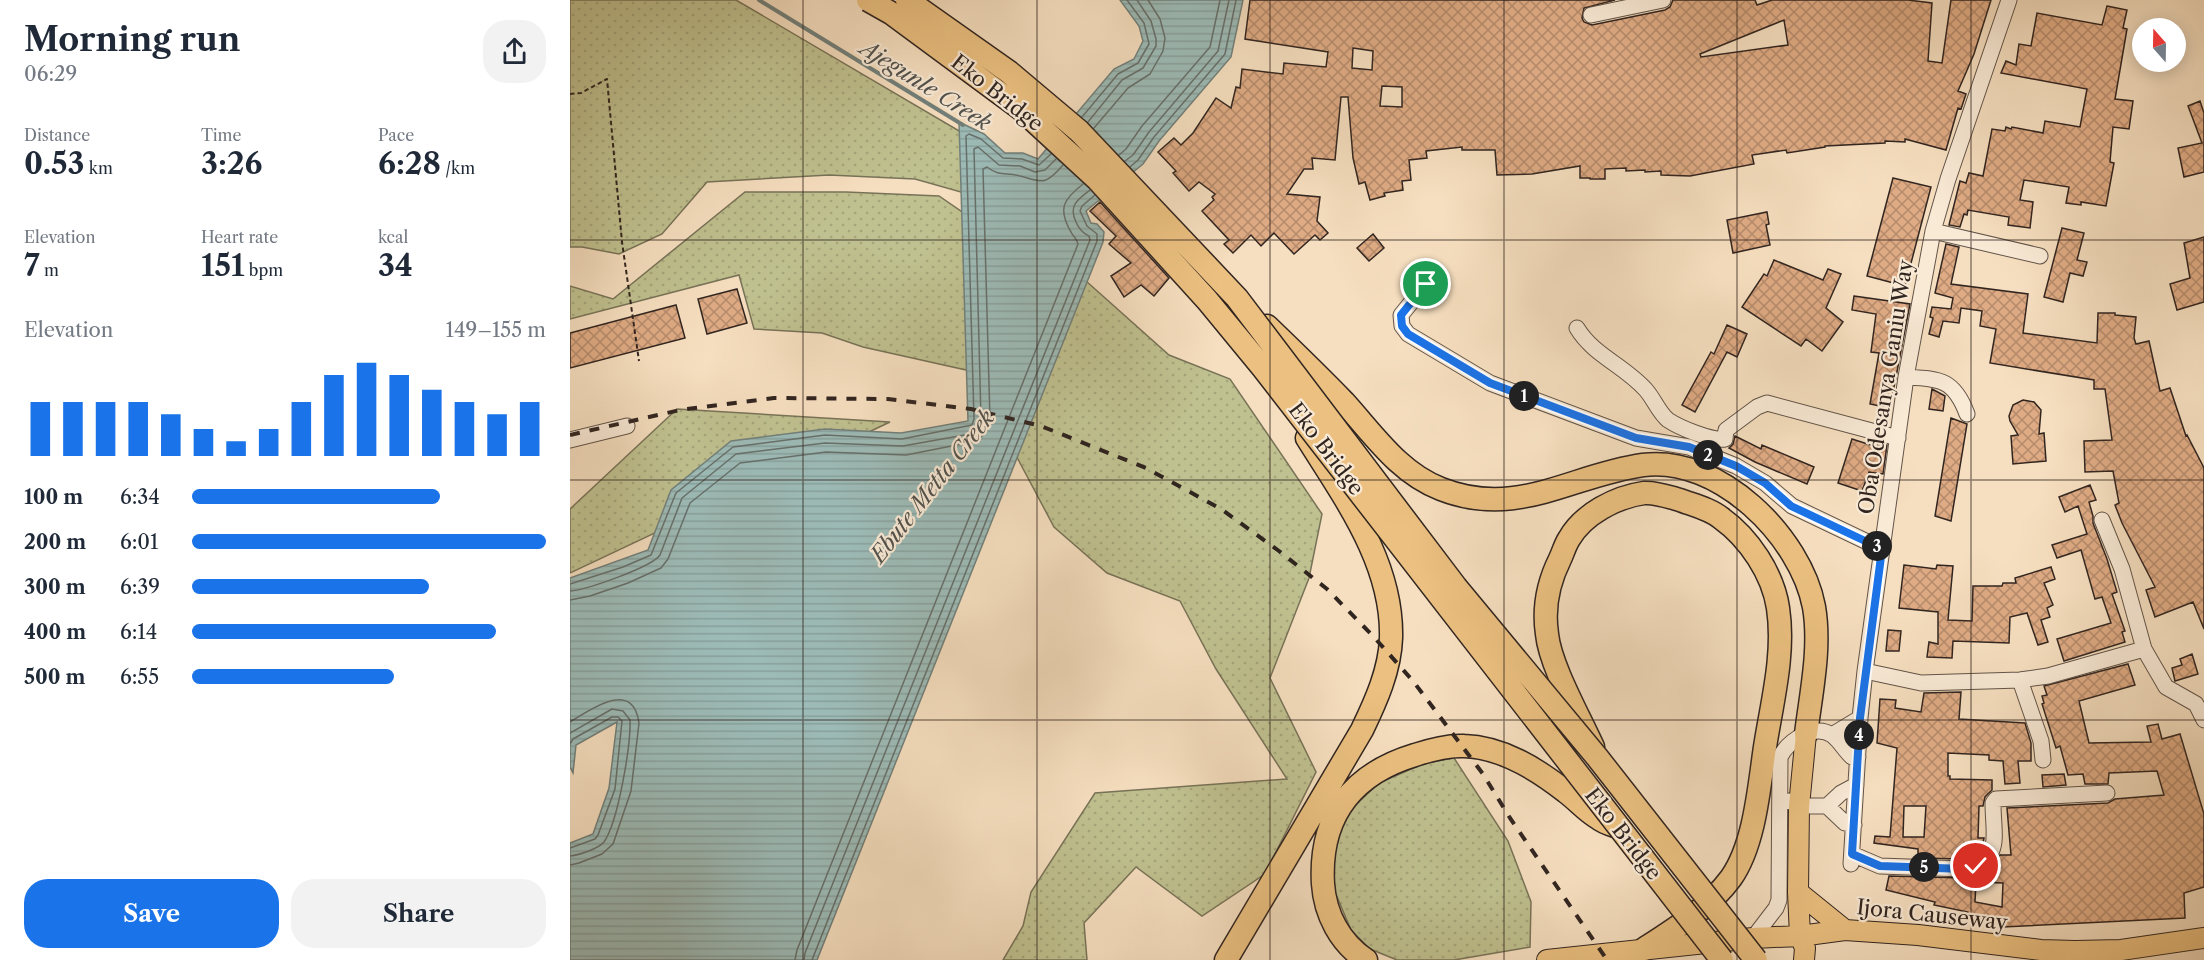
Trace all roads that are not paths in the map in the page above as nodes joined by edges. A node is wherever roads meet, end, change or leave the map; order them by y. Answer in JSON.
{"nodes":[{"id":1,"x":868,"y":0,"type":"edge"},
{"id":2,"x":907,"y":0,"type":"edge"},
{"id":3,"x":1663,"y":0,"type":"edge"},
{"id":4,"x":2009,"y":0,"type":"edge"},
{"id":5,"x":1591,"y":15,"type":"dead end"},
{"id":6,"x":1933,"y":231,"type":"junction"},
{"id":7,"x":2040,"y":256,"type":"dead end"},
{"id":8,"x":1426,"y":284,"type":"dead end"},
{"id":9,"x":1237,"y":298,"type":"junction"},
{"id":10,"x":1576,"y":328,"type":"dead end"},
{"id":11,"x":1263,"y":368,"type":"junction"},
{"id":12,"x":1906,"y":377,"type":"junction"},
{"id":13,"x":1967,"y":414,"type":"dead end"},
{"id":14,"x":627,"y":426,"type":"dead end"},
{"id":15,"x":1898,"y":438,"type":"junction"},
{"id":16,"x":570,"y":440,"type":"edge"},
{"id":17,"x":2102,"y":520,"type":"dead end"},
{"id":18,"x":1882,"y":549,"type":"junction"},
{"id":19,"x":2144,"y":649,"type":"junction"},
{"id":20,"x":1865,"y":672,"type":"junction"},
{"id":21,"x":2020,"y":680,"type":"junction"},
{"id":22,"x":1860,"y":718,"type":"junction"},
{"id":23,"x":2204,"y":720,"type":"edge"},
{"id":24,"x":1806,"y":734,"type":"junction"},
{"id":25,"x":1832,"y":735,"type":"junction"},
{"id":26,"x":1597,"y":757,"type":"junction"},
{"id":27,"x":1858,"y":757,"type":"junction"},
{"id":28,"x":2043,"y":760,"type":"dead end"},
{"id":29,"x":1856,"y":785,"type":"junction"},
{"id":30,"x":2107,"y":793,"type":"dead end"},
{"id":31,"x":1781,"y":797,"type":"junction"},
{"id":32,"x":1799,"y":806,"type":"junction"},
{"id":33,"x":1827,"y":806,"type":"junction"},
{"id":34,"x":1854,"y":825,"type":"junction"},
{"id":35,"x":1618,"y":828,"type":"junction"},
{"id":36,"x":1798,"y":892,"type":"junction"},
{"id":37,"x":1845,"y":930,"type":"junction"},
{"id":38,"x":1800,"y":936,"type":"junction"},
{"id":39,"x":2204,"y":938,"type":"edge"},
{"id":40,"x":1644,"y":949,"type":"junction"},
{"id":41,"x":1754,"y":949,"type":"edge"},
{"id":42,"x":1228,"y":958,"type":"edge"},
{"id":43,"x":1366,"y":960,"type":"edge"},
{"id":44,"x":1547,"y":960,"type":"edge"},
{"id":45,"x":1722,"y":960,"type":"edge"},
{"id":46,"x":1804,"y":960,"type":"edge"}],
"edges":[{"from":1,"to":11,"type":"highway","name":"Eko Bridge","bridge":true},
{"from":2,"to":9,"type":"highway","name":"Eko Bridge","bridge":true},
{"from":3,"to":5,"type":"street"},
{"from":4,"to":6,"type":"street","name":"Oba Odesanya Ganiu Way"},
{"from":6,"to":7,"type":"street"},
{"from":6,"to":12,"type":"street","name":"Oba Odesanya Ganiu Way"},
{"from":8,"to":18,"type":"street"},
{"from":9,"to":24,"type":"highway","bridge":true},
{"from":9,"to":26,"type":"highway","name":"Eko Bridge","bridge":true},
{"from":10,"to":15,"type":"street"},
{"from":11,"to":35,"type":"highway","name":"Eko Bridge","bridge":true},
{"from":11,"to":42,"type":"highway","bridge":true},
{"from":12,"to":13,"type":"street"},
{"from":12,"to":15,"type":"street","name":"Oba Odesanya Ganiu Way"},
{"from":14,"to":16,"type":"street"},
{"from":15,"to":18,"type":"street","name":"Oba Odesanya Ganiu Way"},
{"from":17,"to":19,"type":"street"},
{"from":18,"to":20,"type":"street","name":"Oba Odesanya Ganiu Way"},
{"from":19,"to":21,"type":"street"},
{"from":19,"to":23,"type":"street"},
{"from":20,"to":21,"type":"street"},
{"from":20,"to":22,"type":"street","name":"Oba Odesanya Ganiu Way"},
{"from":21,"to":28,"type":"street"},
{"from":22,"to":25,"type":"street"},
{"from":22,"to":27,"type":"street","name":"Oba Odesanya Ganiu Way"},
{"from":24,"to":25,"type":"street"},
{"from":24,"to":31,"type":"street"},
{"from":24,"to":32,"type":"main road"},
{"from":25,"to":27,"type":"street"},
{"from":26,"to":40,"type":"highway","bridge":true},
{"from":26,"to":41,"type":"highway","name":"Eko Bridge","bridge":true},
{"from":27,"to":29,"type":"street","name":"Oba Odesanya Ganiu Way"},
{"from":29,"to":33,"type":"street"},
{"from":29,"to":34,"type":"street","name":"Oba Odesanya Ganiu Way"},
{"from":30,"to":34,"type":"street","name":"Oba Odesanya Ganiu Way"},
{"from":31,"to":32,"type":"street"},
{"from":31,"to":41,"type":"street"},
{"from":32,"to":33,"type":"street"},
{"from":32,"to":36,"type":"main road"},
{"from":33,"to":34,"type":"street"},
{"from":35,"to":43,"type":"highway"},
{"from":35,"to":45,"type":"highway","name":"Eko Bridge","bridge":true},
{"from":36,"to":37,"type":"main road"},
{"from":36,"to":38,"type":"main road"},
{"from":37,"to":38,"type":"main road","name":"Ijora Causeway"},
{"from":37,"to":39,"type":"main road","name":"Ijora Causeway"},
{"from":38,"to":41,"type":"main road","name":"Ijora Causeway"},
{"from":38,"to":46,"type":"main road"},
{"from":40,"to":41,"type":"main road","name":"Ijora Causeway"},
{"from":40,"to":44,"type":"main road","name":"Ijora Causeway"}]}
